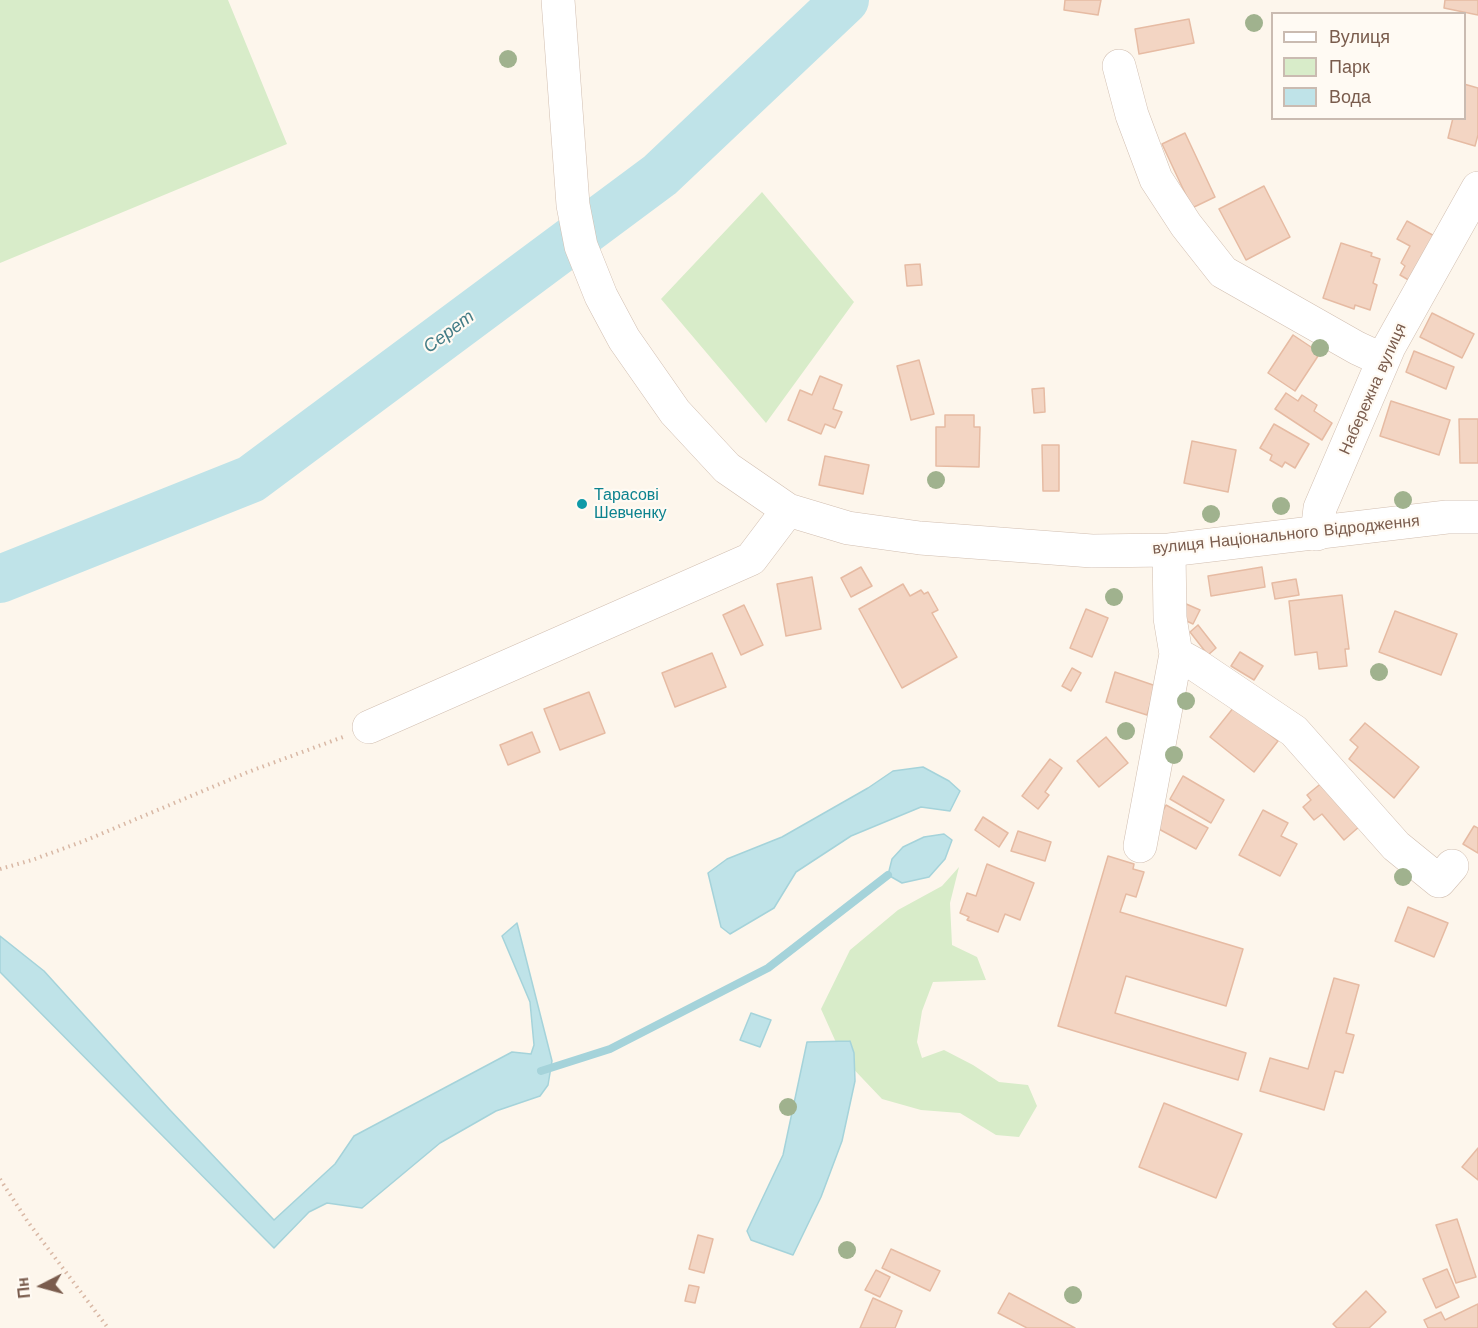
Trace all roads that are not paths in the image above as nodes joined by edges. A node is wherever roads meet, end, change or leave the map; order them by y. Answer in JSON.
{"nodes":[{"id":1,"x":558,"y":0,"type":"edge"},
{"id":2,"x":1119,"y":66,"type":"dead end"},
{"id":3,"x":1478,"y":188,"type":"edge"},
{"id":4,"x":1383,"y":360,"type":"junction"},
{"id":5,"x":788,"y":510,"type":"junction"},
{"id":6,"x":1478,"y":517,"type":"edge"},
{"id":7,"x":1317,"y":534,"type":"junction"},
{"id":8,"x":1169,"y":550,"type":"junction"},
{"id":9,"x":1176,"y":654,"type":"junction"},
{"id":10,"x":369,"y":727,"type":"road end"},
{"id":11,"x":1140,"y":846,"type":"dead end"},
{"id":12,"x":1452,"y":866,"type":"dead end"}],
"edges":[{"from":1,"to":5,"type":"street","name":"вулиця Національного Відродження"},
{"from":2,"to":4,"type":"street"},
{"from":3,"to":4,"type":"street","name":"Набережна вулиця"},
{"from":4,"to":7,"type":"street","name":"Набережна вулиця"},
{"from":5,"to":8,"type":"street","name":"вулиця Національного Відродження"},
{"from":5,"to":10,"type":"street"},
{"from":6,"to":7,"type":"street","name":"вулиця Національного Відродження"},
{"from":7,"to":8,"type":"street","name":"вулиця Національного Відродження"},
{"from":8,"to":9,"type":"street"},
{"from":9,"to":11,"type":"street"},
{"from":9,"to":12,"type":"street"}]}
